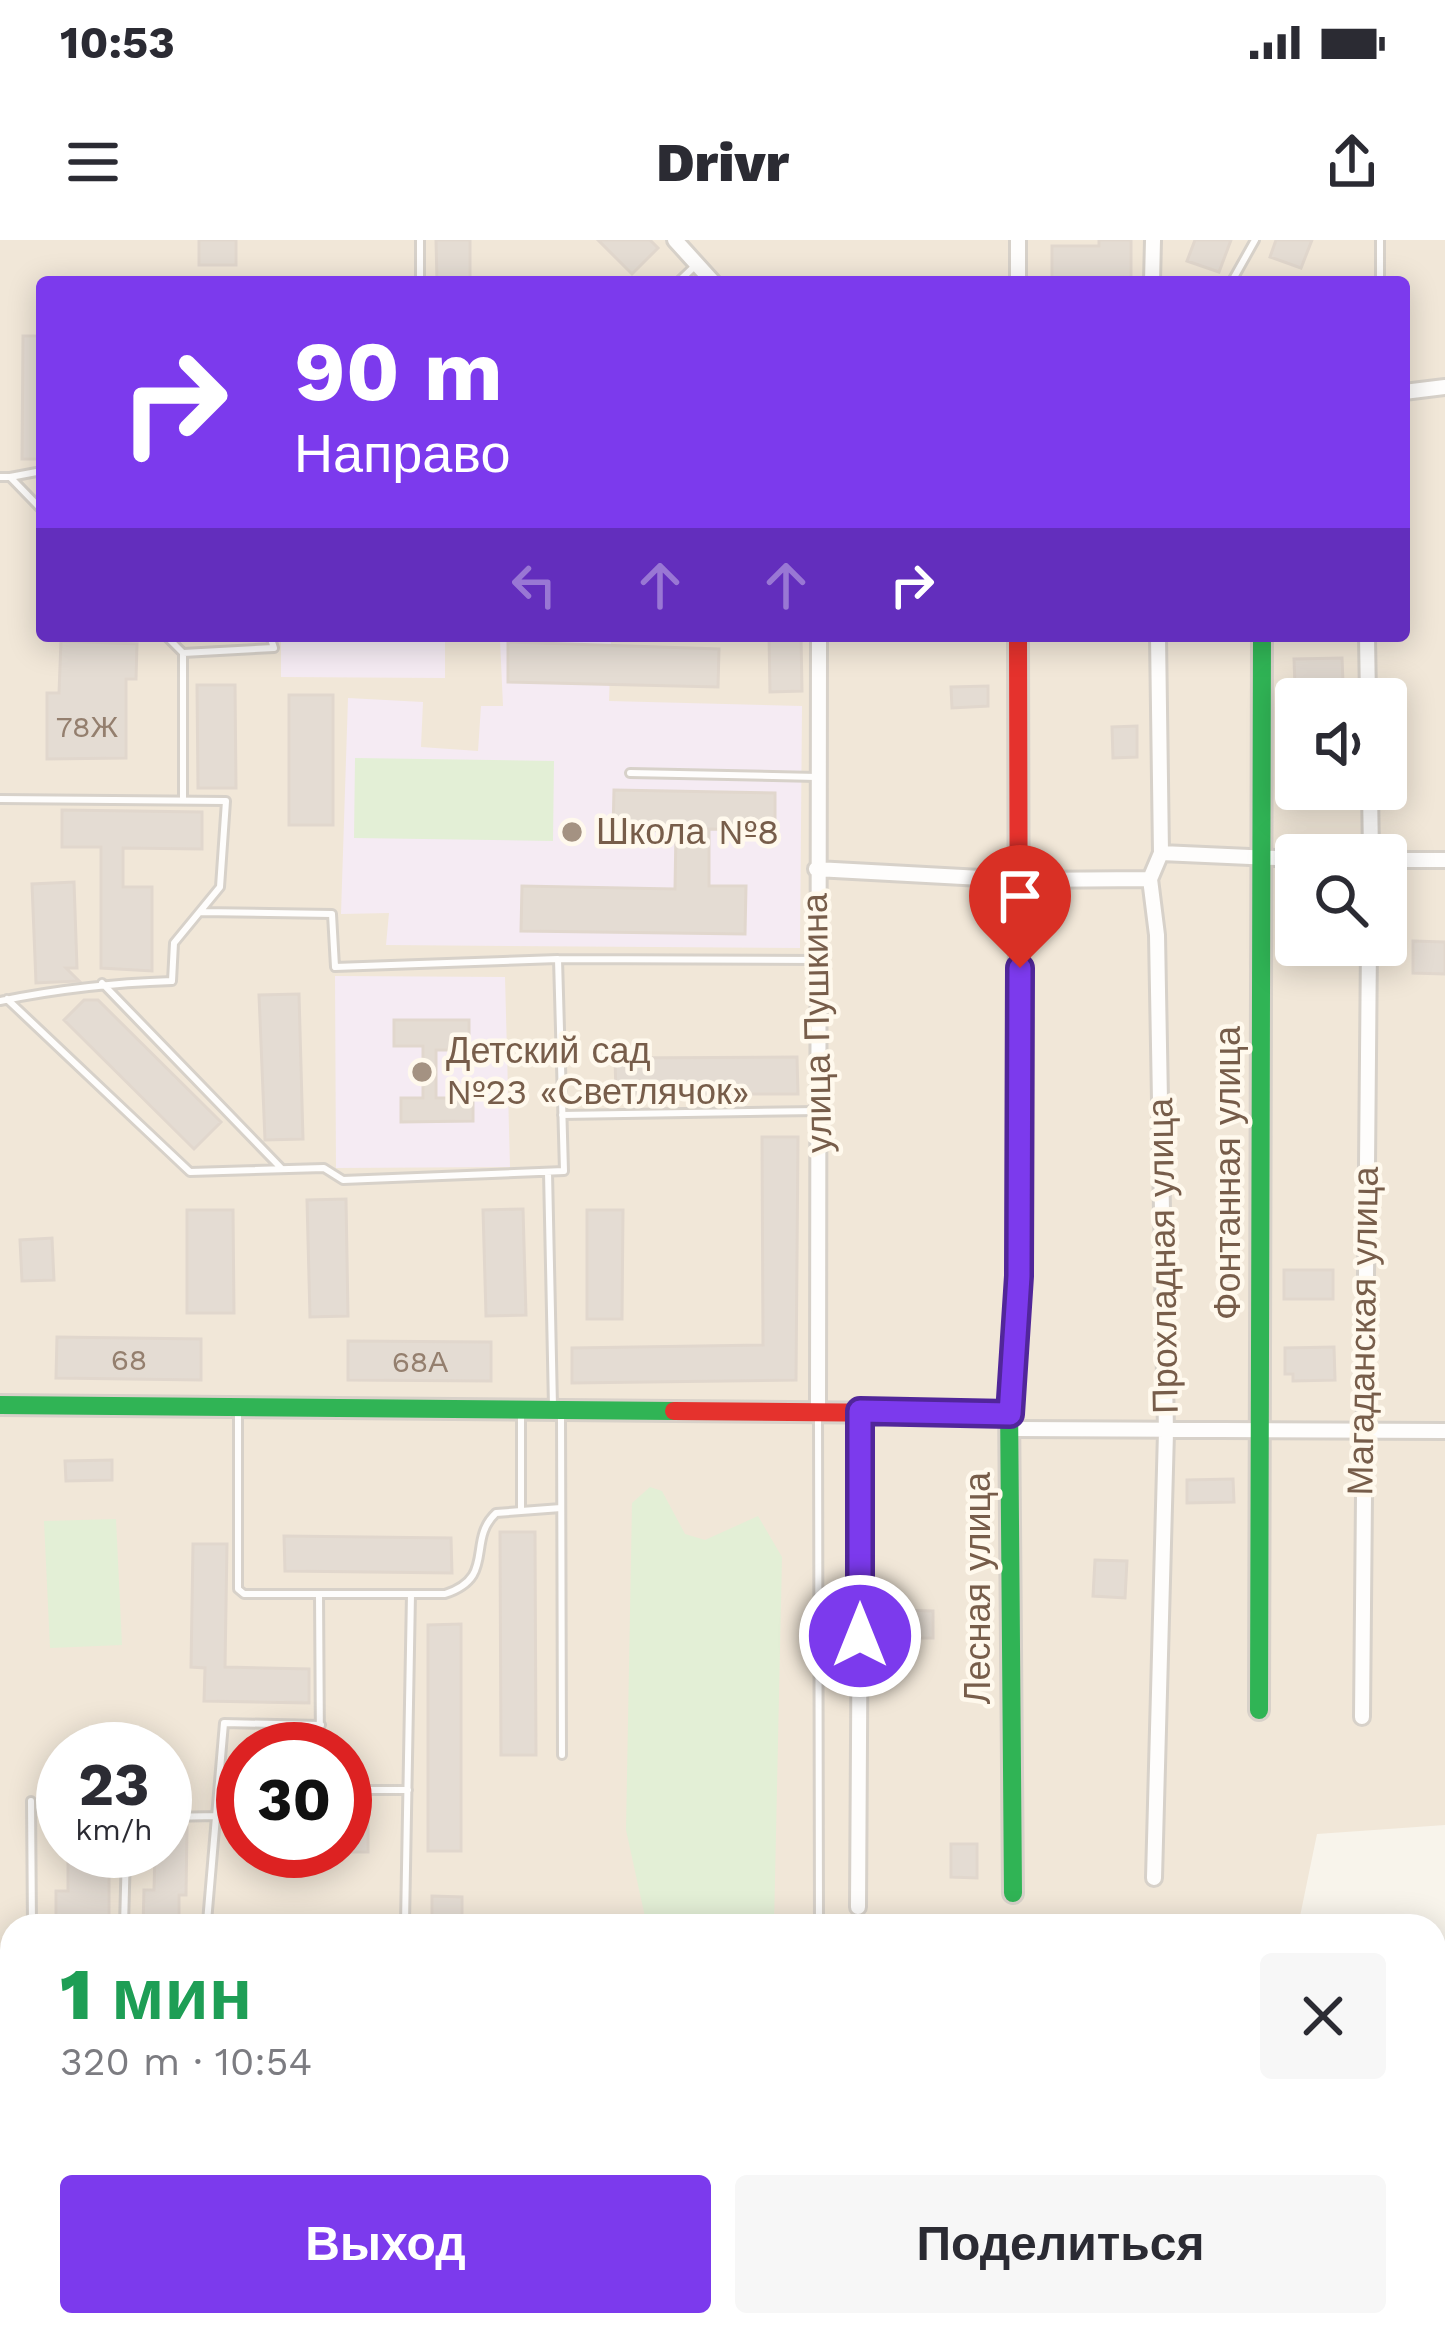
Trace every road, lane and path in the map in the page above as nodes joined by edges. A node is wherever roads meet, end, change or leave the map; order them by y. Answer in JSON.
{"nodes":[{"id":1,"x":420,"y":240,"type":"edge"},
{"id":2,"x":675,"y":240,"type":"edge"},
{"id":3,"x":1018,"y":240,"type":"edge"},
{"id":4,"x":1153,"y":240,"type":"edge"},
{"id":5,"x":1255,"y":240,"type":"edge"},
{"id":6,"x":1380,"y":240,"type":"edge"},
{"id":7,"x":697,"y":263,"type":"junction"},
{"id":8,"x":420,"y":276,"type":"edge"},
{"id":9,"x":684,"y":276,"type":"edge"},
{"id":10,"x":708,"y":276,"type":"edge"},
{"id":11,"x":1018,"y":276,"type":"edge"},
{"id":12,"x":1152,"y":276,"type":"edge"},
{"id":13,"x":1235,"y":276,"type":"edge"},
{"id":14,"x":1380,"y":276,"type":"edge"},
{"id":15,"x":1445,"y":387,"type":"edge"},
{"id":16,"x":1410,"y":391,"type":"edge"},
{"id":17,"x":36,"y":472,"type":"edge"},
{"id":18,"x":0,"y":477,"type":"edge"},
{"id":19,"x":10,"y":477,"type":"junction"},
{"id":20,"x":36,"y":504,"type":"edge"},
{"id":21,"x":172,"y":642,"type":"edge"},
{"id":22,"x":272,"y":642,"type":"edge"},
{"id":23,"x":819,"y":642,"type":"edge"},
{"id":24,"x":1018,"y":642,"type":"edge"},
{"id":25,"x":1158,"y":642,"type":"edge"},
{"id":26,"x":1262,"y":642,"type":"edge"},
{"id":27,"x":1367,"y":642,"type":"edge"},
{"id":28,"x":183,"y":653,"type":"junction"},
{"id":29,"x":1368,"y":678,"type":"edge"},
{"id":30,"x":630,"y":773,"type":"dead end"},
{"id":31,"x":818,"y":777,"type":"junction"},
{"id":32,"x":0,"y":799,"type":"edge"},
{"id":33,"x":183,"y":800,"type":"junction"},
{"id":34,"x":1161,"y":854,"type":"junction"},
{"id":35,"x":1258,"y":859,"type":"junction"},
{"id":36,"x":1275,"y":859,"type":"edge"},
{"id":37,"x":1407,"y":860,"type":"edge"},
{"id":38,"x":1445,"y":860,"type":"edge"},
{"id":39,"x":816,"y":868,"type":"junction"},
{"id":40,"x":1020,"y":880,"type":"junction"},
{"id":41,"x":1150,"y":880,"type":"junction"},
{"id":42,"x":200,"y":912,"type":"junction"},
{"id":43,"x":558,"y":959,"type":"junction"},
{"id":44,"x":818,"y":961,"type":"junction"},
{"id":45,"x":1369,"y":966,"type":"edge"},
{"id":46,"x":102,"y":983,"type":"junction"},
{"id":47,"x":4,"y":1000,"type":"edge"},
{"id":48,"x":819,"y":1111,"type":"junction"},
{"id":49,"x":562,"y":1115,"type":"junction"},
{"id":50,"x":282,"y":1169,"type":"junction"},
{"id":51,"x":548,"y":1172,"type":"junction"},
{"id":52,"x":0,"y":1405,"type":"edge"},
{"id":53,"x":521,"y":1406,"type":"junction"},
{"id":54,"x":557,"y":1406,"type":"junction"},
{"id":55,"x":238,"y":1408,"type":"junction"},
{"id":56,"x":818,"y":1411,"type":"junction"},
{"id":57,"x":860,"y":1411,"type":"junction"},
{"id":58,"x":1010,"y":1422,"type":"junction"},
{"id":59,"x":1360,"y":1431,"type":"junction"},
{"id":60,"x":1445,"y":1431,"type":"edge"},
{"id":61,"x":1166,"y":1432,"type":"junction"},
{"id":62,"x":1263,"y":1434,"type":"junction"},
{"id":63,"x":521,"y":1508,"type":"junction"},
{"id":64,"x":561,"y":1508,"type":"junction"},
{"id":65,"x":319,"y":1594,"type":"junction"},
{"id":66,"x":411,"y":1594,"type":"junction"},
{"id":67,"x":1258,"y":1710,"type":"dead end"},
{"id":68,"x":1362,"y":1717,"type":"dead end"},
{"id":69,"x":321,"y":1722,"type":"edge"},
{"id":70,"x":562,"y":1755,"type":"dead end"},
{"id":71,"x":372,"y":1790,"type":"edge"},
{"id":72,"x":408,"y":1790,"type":"junction"},
{"id":73,"x":31,"y":1801,"type":"dead end"},
{"id":74,"x":216,"y":1827,"type":"edge"},
{"id":75,"x":125,"y":1878,"type":"edge"},
{"id":76,"x":1154,"y":1878,"type":"dead end"},
{"id":77,"x":1012,"y":1893,"type":"dead end"},
{"id":78,"x":858,"y":1907,"type":"dead end"},
{"id":79,"x":32,"y":1914,"type":"edge"},
{"id":80,"x":124,"y":1914,"type":"edge"},
{"id":81,"x":208,"y":1914,"type":"edge"},
{"id":82,"x":405,"y":1914,"type":"edge"},
{"id":83,"x":819,"y":1914,"type":"edge"}],
"edges":[{"from":1,"to":8,"type":"lane"},
{"from":2,"to":7,"type":"street"},
{"from":3,"to":11,"type":"street"},
{"from":4,"to":12,"type":"street"},
{"from":5,"to":13,"type":"lane"},
{"from":6,"to":14,"type":"lane"},
{"from":7,"to":9,"type":"lane"},
{"from":7,"to":10,"type":"street"},
{"from":15,"to":16,"type":"street"},
{"from":17,"to":19,"type":"lane"},
{"from":18,"to":19,"type":"lane"},
{"from":19,"to":20,"type":"lane"},
{"from":21,"to":28,"type":"lane"},
{"from":22,"to":28,"type":"lane"},
{"from":23,"to":31,"type":"street","name":"улица Пушкина"},
{"from":24,"to":40,"type":"street","name":"Лесная улица"},
{"from":25,"to":34,"type":"street","name":"Прохладная улица"},
{"from":26,"to":35,"type":"street","name":"Фонтанная улица"},
{"from":27,"to":29,"type":"street"},
{"from":28,"to":33,"type":"lane"},
{"from":30,"to":31,"type":"lane"},
{"from":31,"to":39,"type":"street","name":"улица Пушкина"},
{"from":32,"to":33,"type":"lane"},
{"from":33,"to":42,"type":"lane"},
{"from":34,"to":35,"type":"street"},
{"from":34,"to":41,"type":"street","name":"Прохладная улица"},
{"from":35,"to":36,"type":"street"},
{"from":35,"to":62,"type":"street","name":"Фонтанная улица"},
{"from":37,"to":38,"type":"street"},
{"from":39,"to":40,"type":"street"},
{"from":39,"to":44,"type":"street","name":"улица Пушкина"},
{"from":40,"to":41,"type":"street"},
{"from":40,"to":58,"type":"street","name":"Лесная улица"},
{"from":41,"to":61,"type":"street","name":"Прохладная улица"},
{"from":42,"to":43,"type":"lane"},
{"from":42,"to":46,"type":"lane"},
{"from":43,"to":44,"type":"lane"},
{"from":43,"to":49,"type":"lane"},
{"from":44,"to":48,"type":"street","name":"улица Пушкина"},
{"from":45,"to":59,"type":"street","name":"Магаданская улица"},
{"from":46,"to":47,"type":"lane"},
{"from":46,"to":50,"type":"lane"},
{"from":47,"to":50,"type":"lane"},
{"from":48,"to":49,"type":"lane"},
{"from":48,"to":56,"type":"street","name":"улица Пушкина"},
{"from":49,"to":51,"type":"lane"},
{"from":50,"to":51,"type":"lane"},
{"from":51,"to":54,"type":"lane"},
{"from":52,"to":55,"type":"street"},
{"from":53,"to":54,"type":"street"},
{"from":53,"to":55,"type":"street"},
{"from":53,"to":63,"type":"lane"},
{"from":54,"to":56,"type":"street"},
{"from":54,"to":64,"type":"lane"},
{"from":55,"to":65,"type":"lane"},
{"from":56,"to":57,"type":"street"},
{"from":56,"to":83,"type":"lane"},
{"from":57,"to":58,"type":"street"},
{"from":57,"to":78,"type":"street"},
{"from":58,"to":61,"type":"street"},
{"from":58,"to":77,"type":"street","name":"Лесная улица"},
{"from":59,"to":60,"type":"street"},
{"from":59,"to":62,"type":"street"},
{"from":59,"to":68,"type":"street","name":"Магаданская улица"},
{"from":61,"to":62,"type":"street"},
{"from":61,"to":76,"type":"street","name":"Прохладная улица"},
{"from":62,"to":67,"type":"street","name":"Фонтанная улица"},
{"from":63,"to":64,"type":"lane"},
{"from":63,"to":66,"type":"lane"},
{"from":64,"to":70,"type":"lane"},
{"from":65,"to":66,"type":"lane"},
{"from":65,"to":69,"type":"lane"},
{"from":66,"to":72,"type":"lane"},
{"from":71,"to":72,"type":"lane"},
{"from":72,"to":82,"type":"lane"},
{"from":73,"to":79,"type":"lane"},
{"from":74,"to":81,"type":"lane"},
{"from":75,"to":80,"type":"lane"}]}
